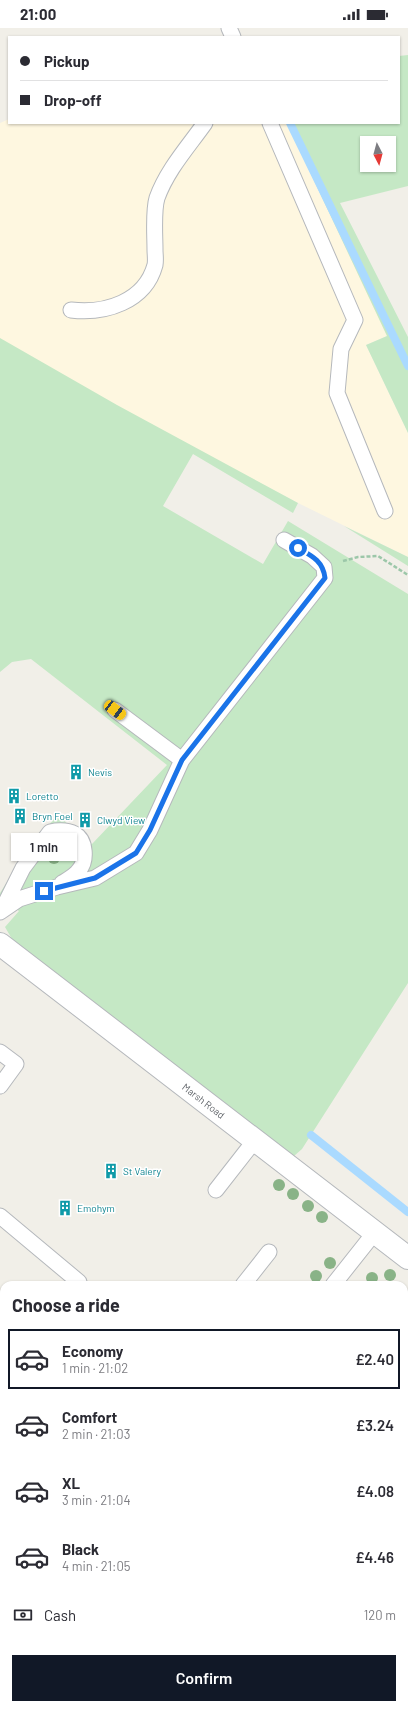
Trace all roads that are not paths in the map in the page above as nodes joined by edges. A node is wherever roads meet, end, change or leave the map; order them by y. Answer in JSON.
{"nodes":[{"id":1,"x":204,"y":124,"type":"edge"},
{"id":2,"x":270,"y":124,"type":"edge"},
{"id":3,"x":71,"y":310,"type":"dead end"},
{"id":4,"x":385,"y":511,"type":"dead end"},
{"id":5,"x":284,"y":540,"type":"dead end"},
{"id":6,"x":115,"y":710,"type":"dead end"},
{"id":7,"x":182,"y":760,"type":"junction"},
{"id":8,"x":57,"y":887,"type":"junction"},
{"id":9,"x":1,"y":911,"type":"edge"},
{"id":10,"x":0,"y":944,"type":"edge"},
{"id":11,"x":0,"y":1052,"type":"edge"},
{"id":12,"x":0,"y":1086,"type":"edge"},
{"id":13,"x":255,"y":1140,"type":"junction"},
{"id":14,"x":216,"y":1190,"type":"dead end"},
{"id":15,"x":0,"y":1216,"type":"edge"},
{"id":16,"x":375,"y":1232,"type":"junction"},
{"id":17,"x":269,"y":1252,"type":"dead end"},
{"id":18,"x":408,"y":1258,"type":"edge"},
{"id":19,"x":78,"y":1281,"type":"edge"},
{"id":20,"x":246,"y":1281,"type":"edge"},
{"id":21,"x":336,"y":1281,"type":"edge"}],
"edges":[{"from":1,"to":3,"type":"lane"},
{"from":2,"to":4,"type":"lane"},
{"from":5,"to":7,"type":"lane"},
{"from":6,"to":7,"type":"lane"},
{"from":7,"to":8,"type":"lane"},
{"from":8,"to":9,"type":"lane"},
{"from":8,"to":9,"type":"lane"},
{"from":10,"to":13,"type":"street","name":"Marsh Road"},
{"from":11,"to":12,"type":"lane"},
{"from":13,"to":14,"type":"lane"},
{"from":13,"to":16,"type":"street","name":"Marsh Road"},
{"from":15,"to":19,"type":"lane"},
{"from":16,"to":18,"type":"street","name":"Marsh Road"},
{"from":16,"to":21,"type":"lane"},
{"from":17,"to":20,"type":"lane"}]}
